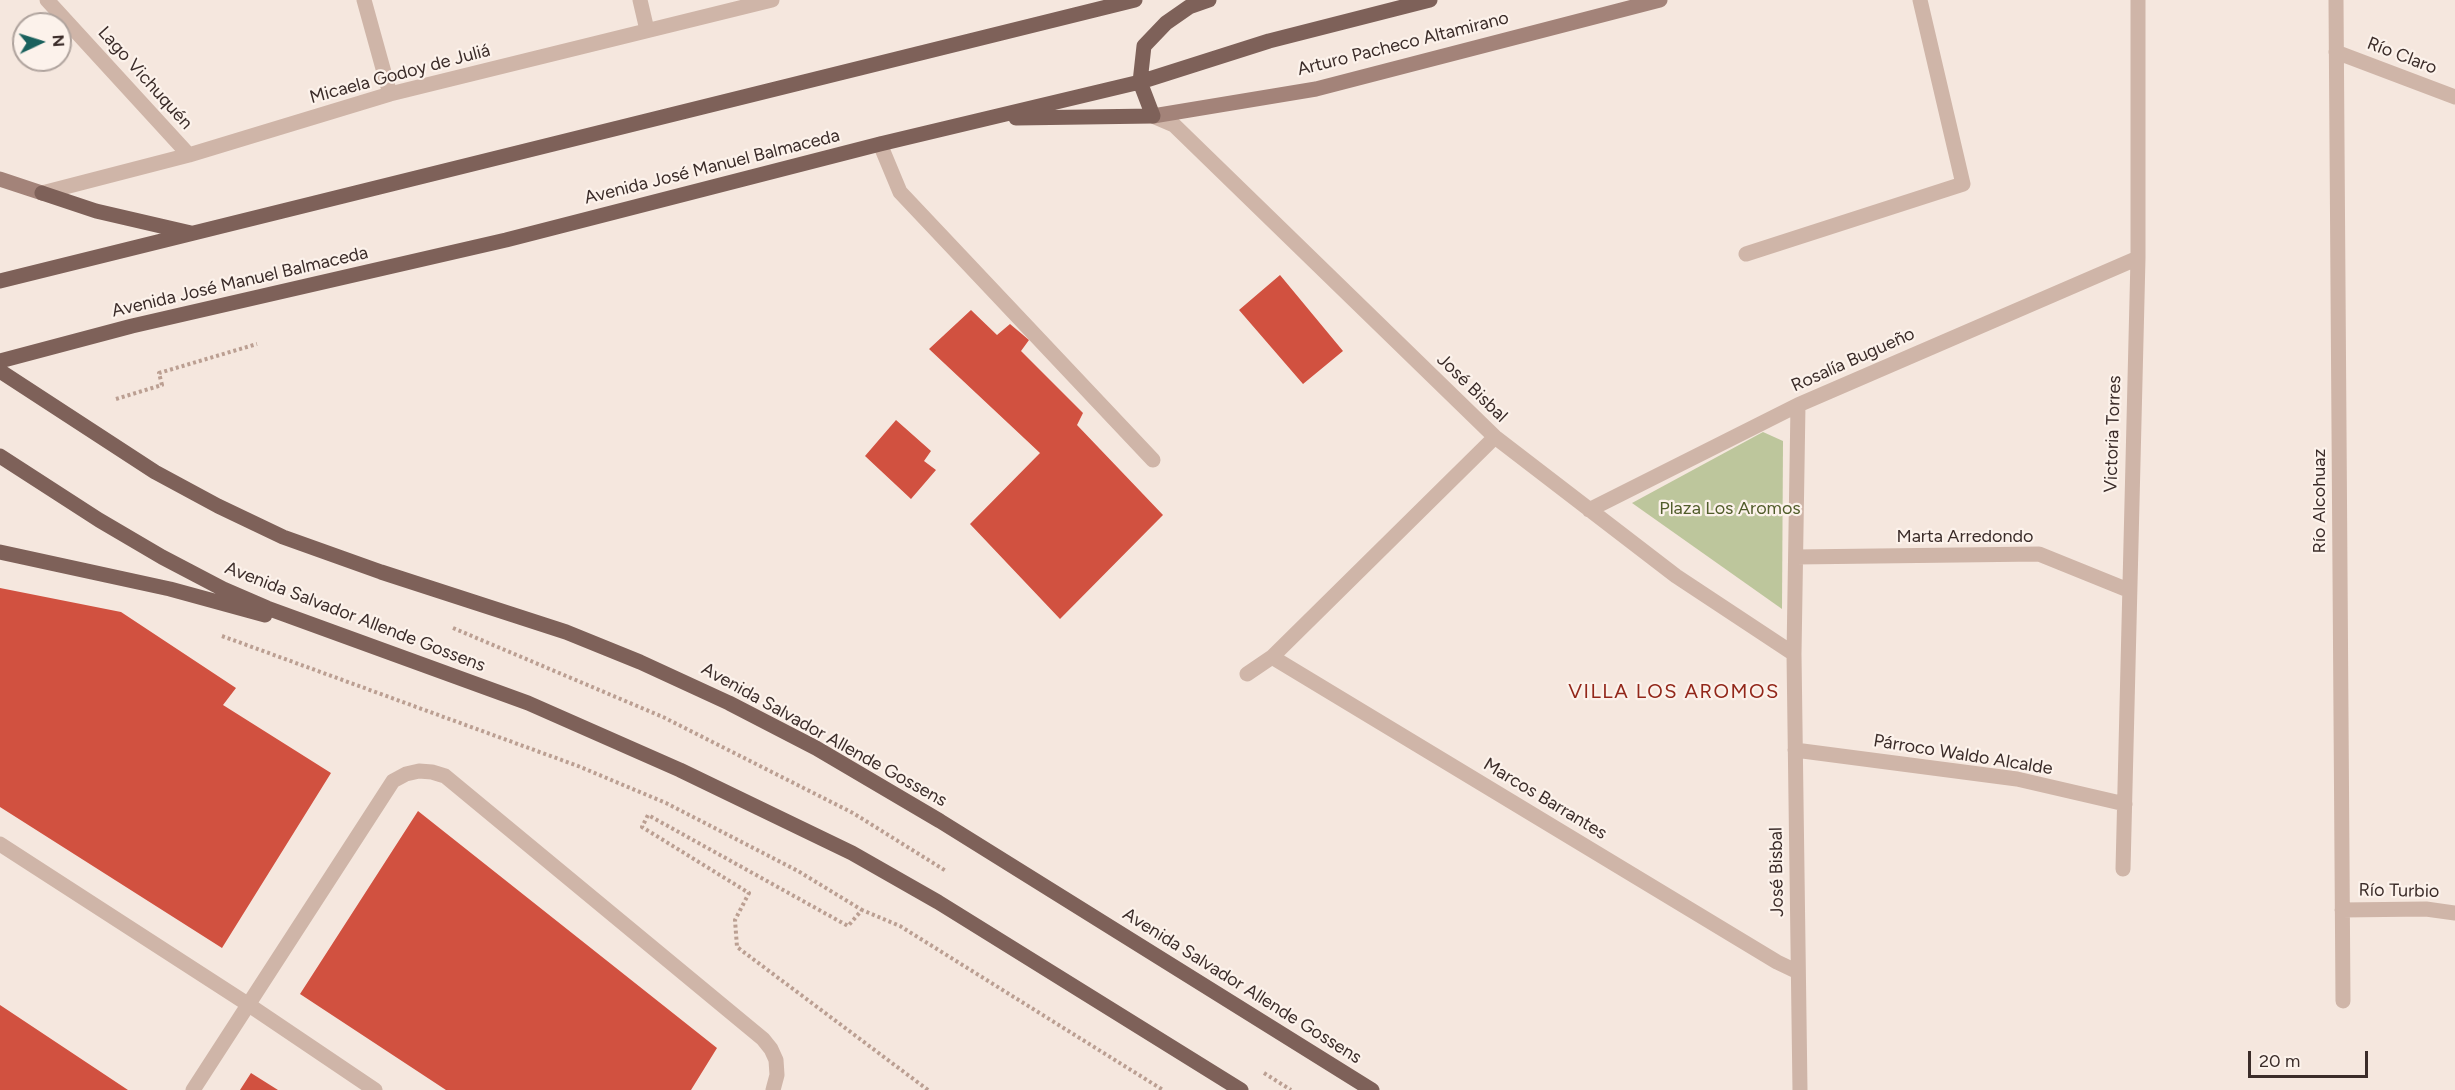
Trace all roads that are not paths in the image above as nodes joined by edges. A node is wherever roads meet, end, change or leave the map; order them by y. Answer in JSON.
{"nodes":[{"id":1,"x":47,"y":0,"type":"edge"},
{"id":2,"x":364,"y":0,"type":"edge"},
{"id":3,"x":640,"y":0,"type":"edge"},
{"id":4,"x":772,"y":0,"type":"edge"},
{"id":5,"x":1135,"y":0,"type":"edge"},
{"id":6,"x":1209,"y":0,"type":"edge"},
{"id":7,"x":1430,"y":0,"type":"edge"},
{"id":8,"x":1660,"y":0,"type":"edge"},
{"id":9,"x":1920,"y":0,"type":"edge"},
{"id":10,"x":2138,"y":0,"type":"edge"},
{"id":11,"x":2336,"y":0,"type":"edge"},
{"id":12,"x":648,"y":30,"type":"junction"},
{"id":13,"x":2336,"y":52,"type":"junction"},
{"id":14,"x":1140,"y":82,"type":"junction"},
{"id":15,"x":390,"y":94,"type":"junction"},
{"id":16,"x":2455,"y":97,"type":"edge"},
{"id":17,"x":1153,"y":116,"type":"junction"},
{"id":18,"x":986,"y":118,"type":"junction"},
{"id":19,"x":880,"y":144,"type":"junction"},
{"id":20,"x":189,"y":155,"type":"junction"},
{"id":21,"x":0,"y":179,"type":"edge"},
{"id":22,"x":42,"y":193,"type":"junction"},
{"id":23,"x":194,"y":234,"type":"junction"},
{"id":24,"x":1746,"y":254,"type":"dead end"},
{"id":25,"x":2138,"y":258,"type":"junction"},
{"id":26,"x":0,"y":281,"type":"edge"},
{"id":27,"x":0,"y":361,"type":"edge"},
{"id":28,"x":0,"y":371,"type":"edge"},
{"id":29,"x":1798,"y":405,"type":"junction"},
{"id":30,"x":1495,"y":437,"type":"junction"},
{"id":31,"x":0,"y":456,"type":"edge"},
{"id":32,"x":1154,"y":460,"type":"dead end"},
{"id":33,"x":1589,"y":510,"type":"junction"},
{"id":34,"x":0,"y":552,"type":"edge"},
{"id":35,"x":1796,"y":557,"type":"junction"},
{"id":36,"x":2128,"y":590,"type":"junction"},
{"id":37,"x":311,"y":624,"type":"junction"},
{"id":38,"x":1794,"y":654,"type":"junction"},
{"id":39,"x":1272,"y":657,"type":"junction"},
{"id":40,"x":1247,"y":674,"type":"dead end"},
{"id":41,"x":1795,"y":750,"type":"junction"},
{"id":42,"x":2125,"y":804,"type":"junction"},
{"id":43,"x":0,"y":844,"type":"edge"},
{"id":44,"x":2122,"y":869,"type":"dead end"},
{"id":45,"x":2342,"y":910,"type":"junction"},
{"id":46,"x":2455,"y":913,"type":"edge"},
{"id":47,"x":1798,"y":972,"type":"junction"},
{"id":48,"x":2343,"y":1001,"type":"dead end"},
{"id":49,"x":249,"y":1005,"type":"junction"},
{"id":50,"x":193,"y":1090,"type":"edge"},
{"id":51,"x":375,"y":1090,"type":"edge"},
{"id":52,"x":773,"y":1090,"type":"edge"},
{"id":53,"x":1241,"y":1090,"type":"edge"},
{"id":54,"x":1372,"y":1090,"type":"edge"},
{"id":55,"x":1800,"y":1090,"type":"edge"}],
"edges":[{"from":1,"to":20,"type":"street","name":"Lago Vichuquén"},
{"from":2,"to":15,"type":"street"},
{"from":3,"to":12,"type":"street"},
{"from":4,"to":12,"type":"street","name":"Micaela Godoy de Juliá"},
{"from":5,"to":23,"type":"main road"},
{"from":6,"to":14,"type":"main road"},
{"from":7,"to":14,"type":"main road","name":"Avenida José Manuel Balmaceda"},
{"from":8,"to":17,"type":"street","name":"Arturo Pacheco Altamirano"},
{"from":9,"to":24,"type":"street"},
{"from":10,"to":25,"type":"street","name":"Victoria Torres"},
{"from":11,"to":13,"type":"street","name":"Río Alcohuaz"},
{"from":12,"to":15,"type":"street","name":"Micaela Godoy de Juliá"},
{"from":13,"to":16,"type":"street","name":"Río Claro"},
{"from":13,"to":45,"type":"street","name":"Río Alcohuaz"},
{"from":14,"to":17,"type":"main road"},
{"from":14,"to":18,"type":"main road","name":"Avenida José Manuel Balmaceda"},
{"from":15,"to":20,"type":"street","name":"Micaela Godoy de Juliá"},
{"from":17,"to":18,"type":"main road"},
{"from":17,"to":30,"type":"street","name":"José Bisbal"},
{"from":18,"to":19,"type":"main road","name":"Avenida José Manuel Balmaceda"},
{"from":19,"to":27,"type":"main road","name":"Avenida José Manuel Balmaceda"},
{"from":19,"to":32,"type":"street"},
{"from":20,"to":22,"type":"street","name":"Micaela Godoy de Juliá"},
{"from":21,"to":22,"type":"street"},
{"from":22,"to":23,"type":"main road"},
{"from":23,"to":26,"type":"main road"},
{"from":25,"to":29,"type":"street","name":"Rosalía Bugueño"},
{"from":25,"to":36,"type":"street","name":"Victoria Torres"},
{"from":28,"to":54,"type":"main road","name":"Avenida Salvador Allende Gossens"},
{"from":29,"to":33,"type":"street","name":"Rosalía Bugueño"},
{"from":29,"to":35,"type":"street","name":"José Bisbal"},
{"from":30,"to":33,"type":"street","name":"José Bisbal"},
{"from":30,"to":39,"type":"street"},
{"from":31,"to":37,"type":"main road","name":"Avenida Salvador Allende Gossens"},
{"from":33,"to":38,"type":"street","name":"José Bisbal"},
{"from":34,"to":37,"type":"main road"},
{"from":35,"to":36,"type":"street","name":"Marta Arredondo"},
{"from":35,"to":38,"type":"street","name":"José Bisbal"},
{"from":36,"to":42,"type":"street","name":"Victoria Torres"},
{"from":37,"to":53,"type":"main road","name":"Avenida Salvador Allende Gossens"},
{"from":38,"to":41,"type":"street","name":"José Bisbal"},
{"from":39,"to":40,"type":"street"},
{"from":39,"to":47,"type":"street","name":"Marcos Barrantes"},
{"from":41,"to":42,"type":"street","name":"Párroco Waldo Alcalde"},
{"from":41,"to":47,"type":"street","name":"José Bisbal"},
{"from":42,"to":44,"type":"street","name":"Victoria Torres"},
{"from":43,"to":49,"type":"street"},
{"from":45,"to":46,"type":"street","name":"Río Turbio"},
{"from":45,"to":48,"type":"street","name":"Río Alcohuaz"},
{"from":47,"to":55,"type":"street","name":"José Bisbal"},
{"from":49,"to":50,"type":"street"},
{"from":49,"to":51,"type":"street"},
{"from":49,"to":52,"type":"street"}]}
